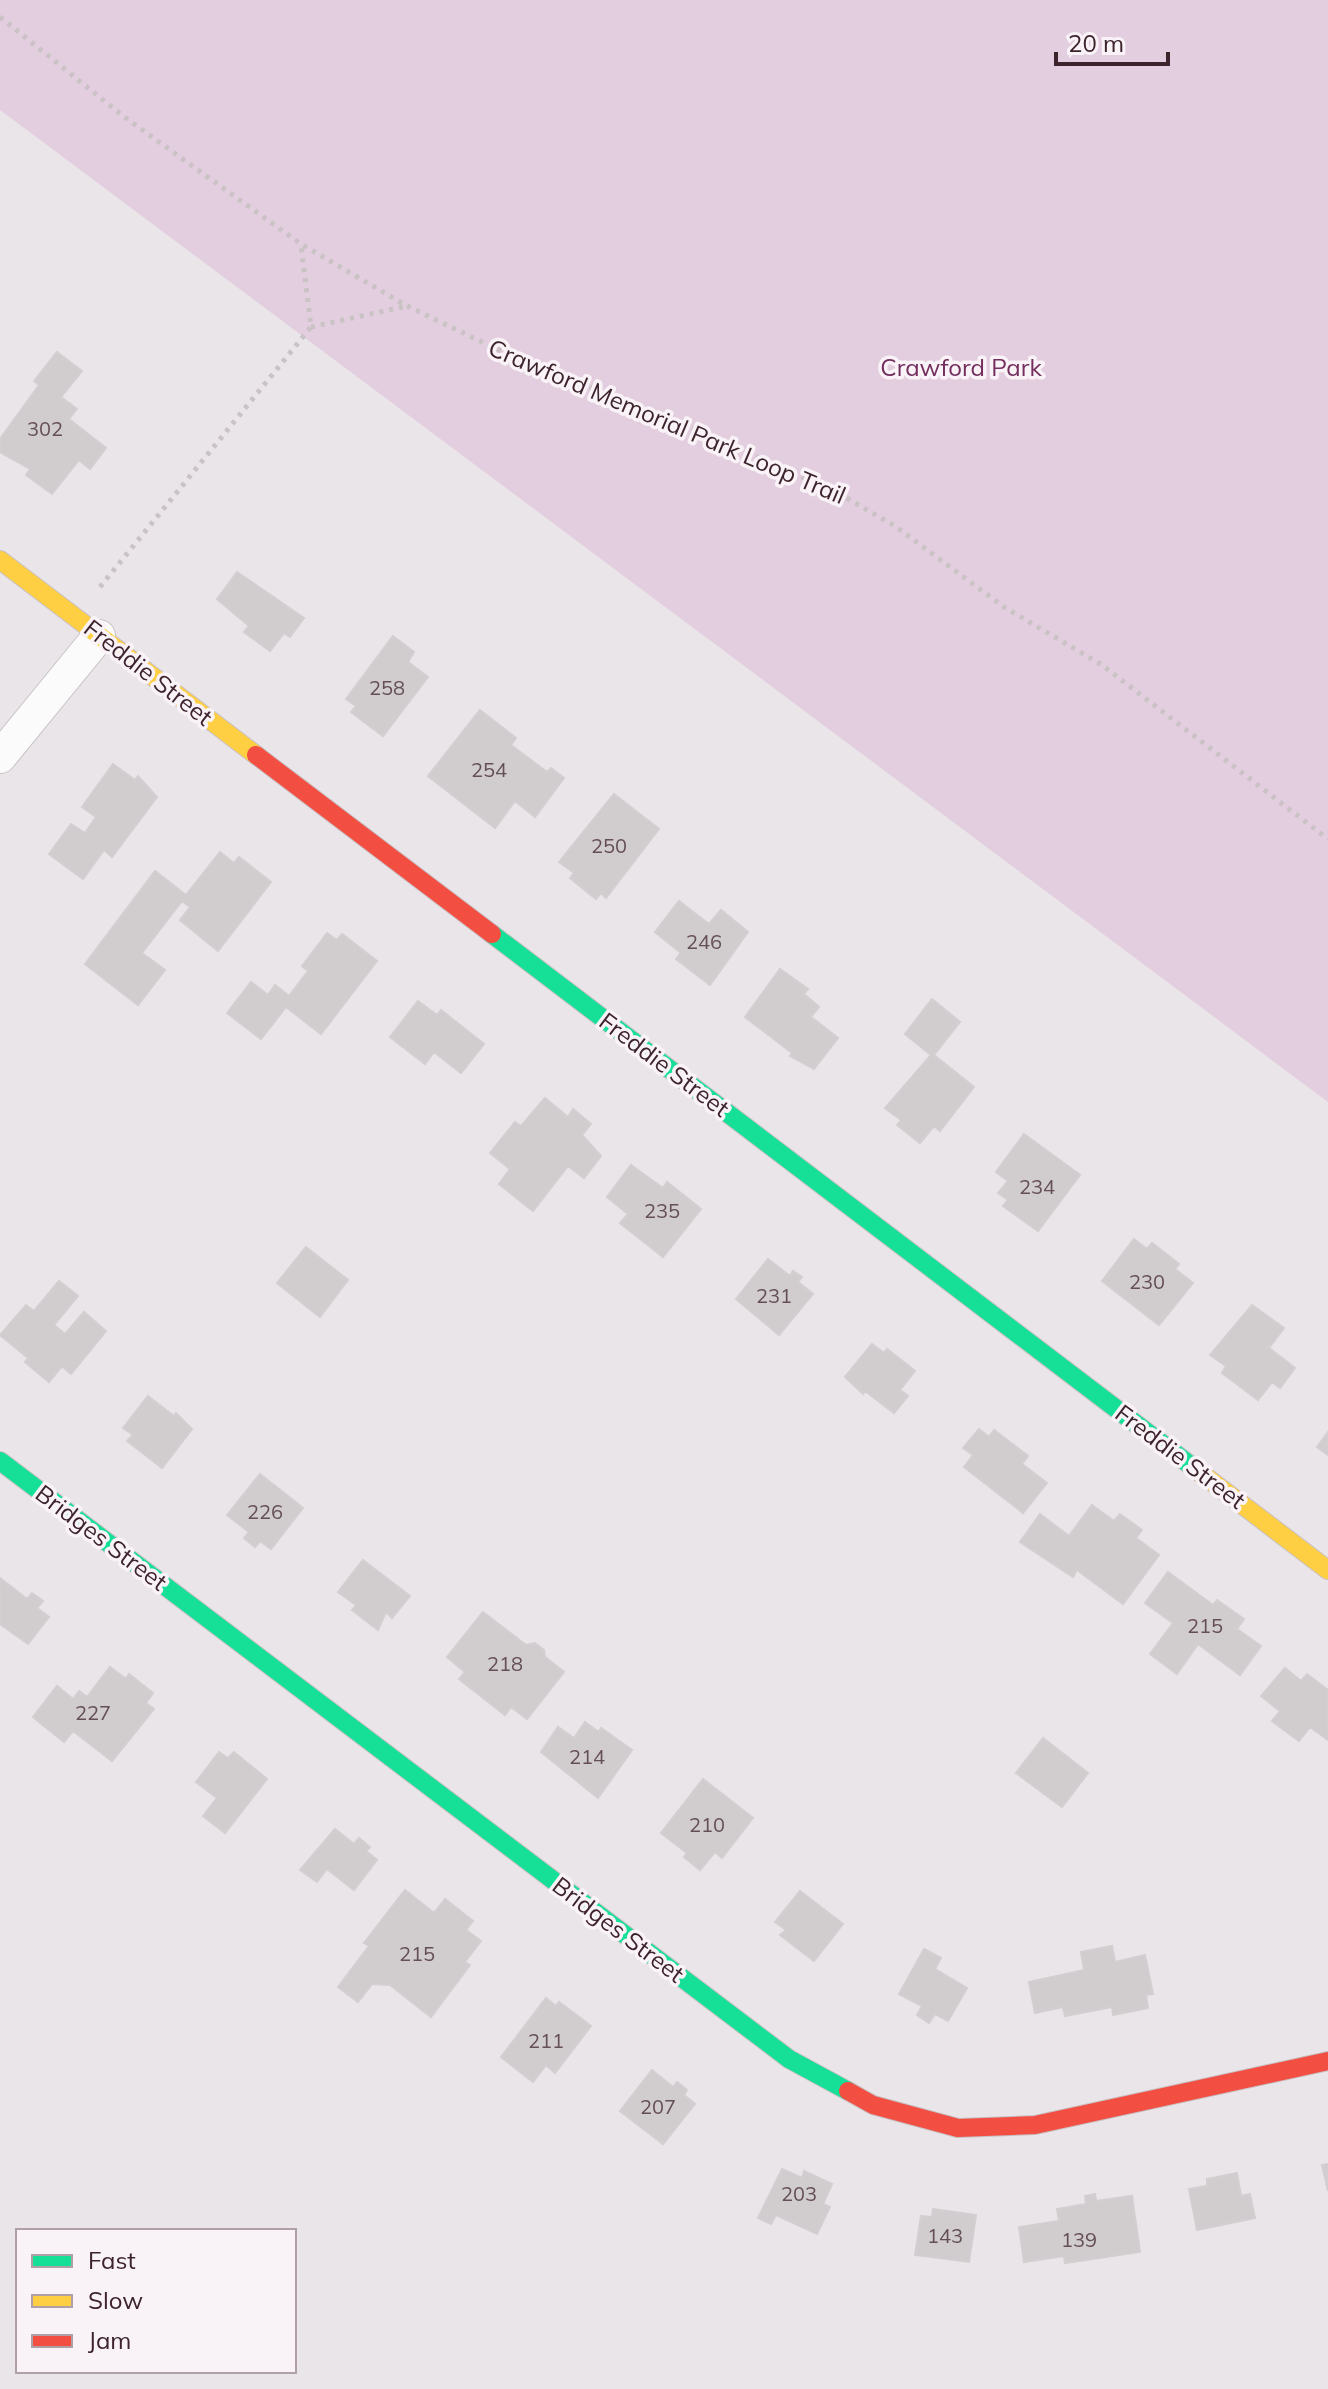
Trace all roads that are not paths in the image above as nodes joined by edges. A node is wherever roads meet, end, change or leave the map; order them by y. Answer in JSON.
{"nodes":[{"id":1,"x":0,"y":560,"type":"edge"},
{"id":2,"x":88,"y":627,"type":"junction"},
{"id":3,"x":0,"y":757,"type":"edge"},
{"id":4,"x":0,"y":1461,"type":"edge"},
{"id":5,"x":1328,"y":1570,"type":"edge"},
{"id":6,"x":1328,"y":2061,"type":"edge"}],
"edges":[{"from":1,"to":2,"type":"street","name":"Freddie Street"},
{"from":2,"to":3,"type":"street"},
{"from":2,"to":5,"type":"street","name":"Freddie Street"},
{"from":4,"to":6,"type":"street","name":"Bridges Street"}]}
